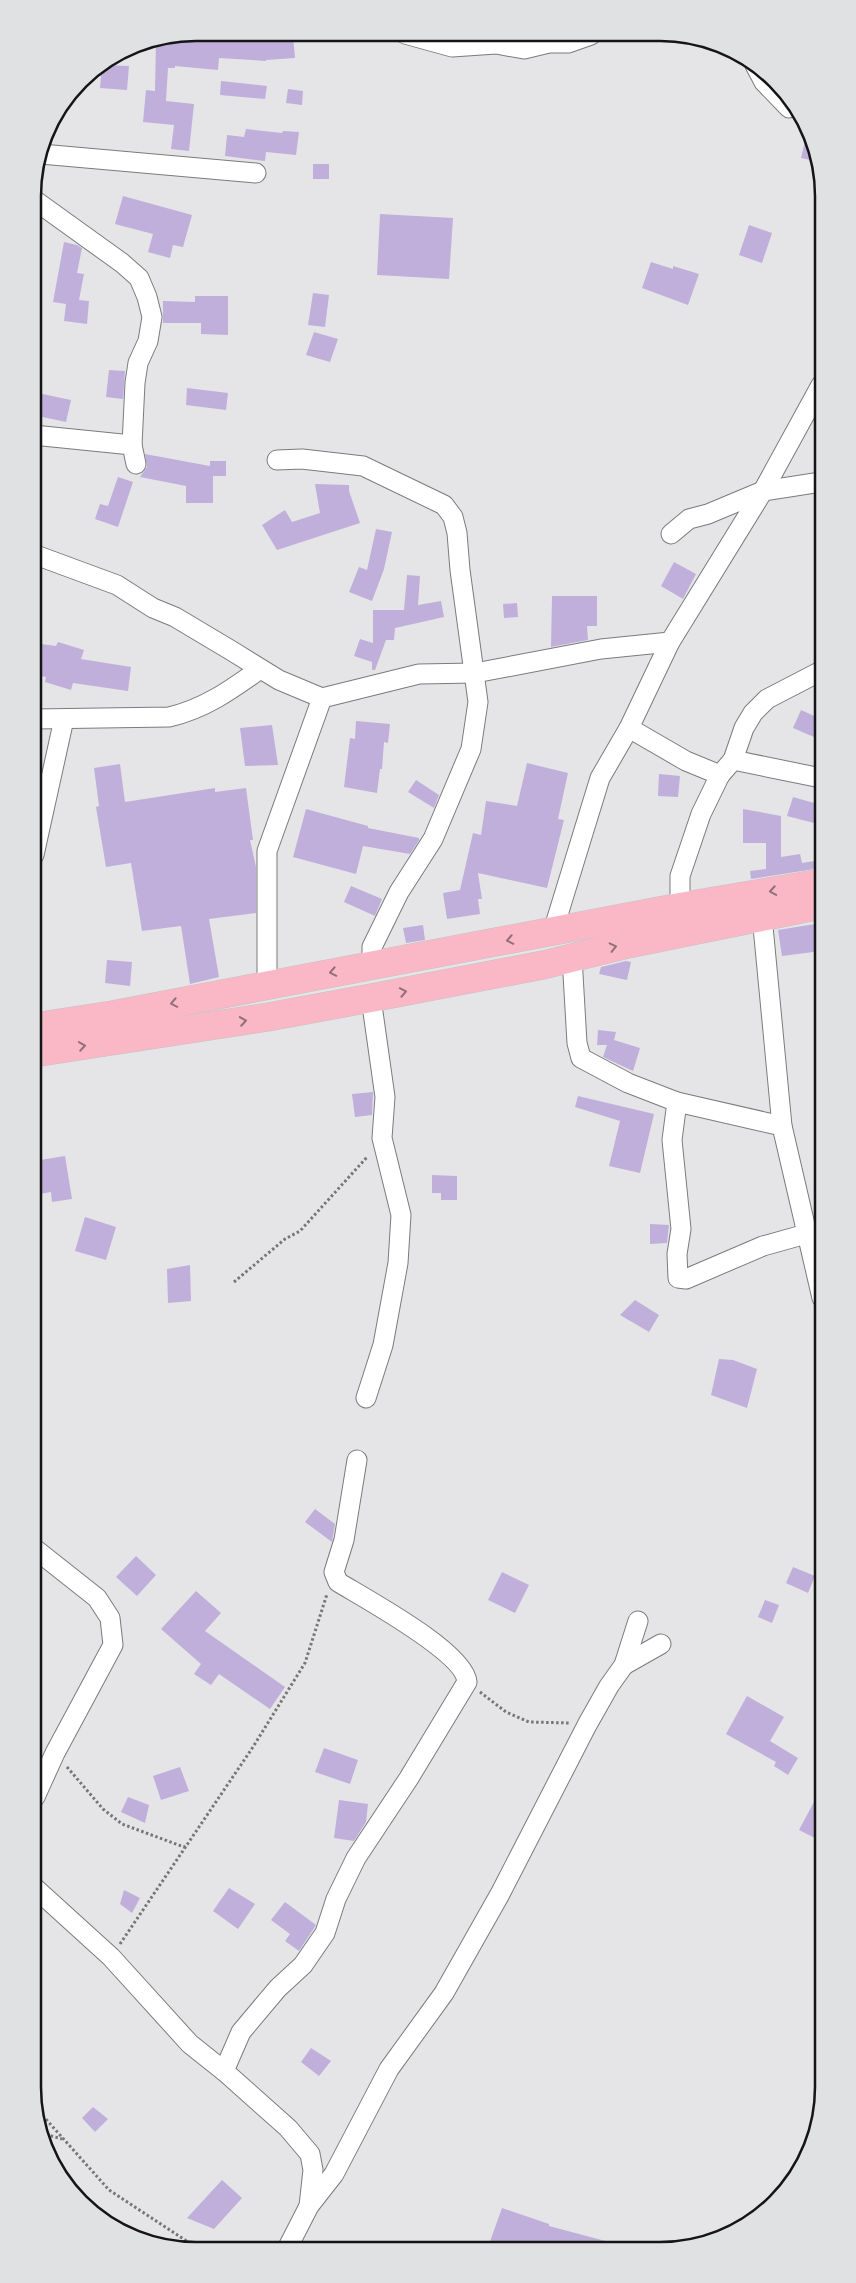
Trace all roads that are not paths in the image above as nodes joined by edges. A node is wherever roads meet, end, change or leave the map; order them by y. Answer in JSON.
{"nodes":[{"id":1,"x":432,"y":41,"type":"edge"},
{"id":2,"x":573,"y":41,"type":"edge"},
{"id":3,"x":764,"y":82,"type":"edge"},
{"id":4,"x":779,"y":97,"type":"edge"},
{"id":5,"x":47,"y":155,"type":"edge"},
{"id":6,"x":256,"y":173,"type":"dead end"},
{"id":7,"x":42,"y":206,"type":"edge"},
{"id":8,"x":815,"y":396,"type":"edge"},
{"id":9,"x":42,"y":435,"type":"edge"},
{"id":10,"x":132,"y":445,"type":"junction"},
{"id":11,"x":277,"y":460,"type":"dead end"},
{"id":12,"x":136,"y":464,"type":"dead end"},
{"id":13,"x":815,"y":483,"type":"edge"},
{"id":14,"x":762,"y":491,"type":"junction"},
{"id":15,"x":670,"y":534,"type":"dead end"},
{"id":16,"x":42,"y":557,"type":"edge"},
{"id":17,"x":670,"y":642,"type":"junction"},
{"id":18,"x":260,"y":669,"type":"junction"},
{"id":19,"x":474,"y":673,"type":"junction"},
{"id":20,"x":815,"y":674,"type":"edge"},
{"id":21,"x":322,"y":698,"type":"junction"},
{"id":22,"x":42,"y":718,"type":"edge"},
{"id":23,"x":64,"y":719,"type":"junction"},
{"id":24,"x":629,"y":728,"type":"junction"},
{"id":25,"x":733,"y":760,"type":"junction"},
{"id":26,"x":720,"y":775,"type":"junction"},
{"id":27,"x":815,"y":777,"type":"edge"},
{"id":28,"x":42,"y":820,"type":"edge"},
{"id":29,"x":815,"y":883,"type":"edge"},
{"id":30,"x":680,"y":906,"type":"junction"},
{"id":31,"x":815,"y":907,"type":"edge"},
{"id":32,"x":762,"y":916,"type":"junction"},
{"id":33,"x":553,"y":931,"type":"junction"},
{"id":34,"x":572,"y":957,"type":"junction"},
{"id":35,"x":372,"y":965,"type":"junction"},
{"id":36,"x":267,"y":985,"type":"junction"},
{"id":37,"x":371,"y":998,"type":"junction"},
{"id":38,"x":42,"y":1026,"type":"edge"},
{"id":39,"x":42,"y":1052,"type":"edge"},
{"id":40,"x":677,"y":1102,"type":"junction"},
{"id":41,"x":782,"y":1126,"type":"junction"},
{"id":42,"x":812,"y":1240,"type":"edge"},
{"id":43,"x":814,"y":1254,"type":"edge"},
{"id":44,"x":366,"y":1398,"type":"dead end"},
{"id":45,"x":357,"y":1460,"type":"dead end"},
{"id":46,"x":41,"y":1554,"type":"edge"},
{"id":47,"x":638,"y":1621,"type":"dead end"},
{"id":48,"x":661,"y":1644,"type":"dead end"},
{"id":49,"x":624,"y":1665,"type":"junction"},
{"id":50,"x":41,"y":1783,"type":"edge"},
{"id":51,"x":41,"y":1894,"type":"edge"},
{"id":52,"x":224,"y":2071,"type":"junction"},
{"id":53,"x":309,"y":2206,"type":"junction"},
{"id":54,"x":291,"y":2242,"type":"edge"}],
"edges":[{"from":1,"to":2,"type":"street"},
{"from":3,"to":4,"type":"street"},
{"from":5,"to":6,"type":"street"},
{"from":7,"to":10,"type":"street"},
{"from":8,"to":14,"type":"street"},
{"from":9,"to":10,"type":"street"},
{"from":10,"to":12,"type":"street"},
{"from":11,"to":19,"type":"street"},
{"from":13,"to":14,"type":"street"},
{"from":14,"to":15,"type":"street"},
{"from":14,"to":17,"type":"street"},
{"from":16,"to":18,"type":"street"},
{"from":17,"to":19,"type":"street"},
{"from":17,"to":24,"type":"street"},
{"from":18,"to":21,"type":"street"},
{"from":18,"to":23,"type":"street"},
{"from":19,"to":21,"type":"street"},
{"from":19,"to":35,"type":"street"},
{"from":20,"to":25,"type":"street"},
{"from":21,"to":36,"type":"street"},
{"from":22,"to":23,"type":"street"},
{"from":23,"to":28,"type":"street"},
{"from":24,"to":26,"type":"street"},
{"from":24,"to":33,"type":"street"},
{"from":25,"to":26,"type":"street"},
{"from":25,"to":27,"type":"street"},
{"from":26,"to":30,"type":"street"},
{"from":29,"to":30,"type":"main road","one_way":true},
{"from":30,"to":33,"type":"main road"},
{"from":31,"to":32,"type":"main road"},
{"from":34,"to":32,"type":"main road","one_way":true},
{"from":32,"to":41,"type":"street"},
{"from":33,"to":35,"type":"main road","one_way":true},
{"from":37,"to":34,"type":"main road","one_way":true},
{"from":34,"to":40,"type":"street"},
{"from":35,"to":36,"type":"main road","one_way":true},
{"from":36,"to":38,"type":"main road","one_way":true},
{"from":39,"to":37,"type":"main road","one_way":true},
{"from":37,"to":44,"type":"street"},
{"from":40,"to":41,"type":"street"},
{"from":40,"to":42,"type":"street"},
{"from":41,"to":42,"type":"street"},
{"from":42,"to":43,"type":"street"},
{"from":45,"to":52,"type":"street"},
{"from":46,"to":50,"type":"street"},
{"from":47,"to":49,"type":"street"},
{"from":48,"to":49,"type":"street"},
{"from":49,"to":53,"type":"street"},
{"from":51,"to":52,"type":"street"},
{"from":52,"to":53,"type":"street"},
{"from":53,"to":54,"type":"street"}]}
